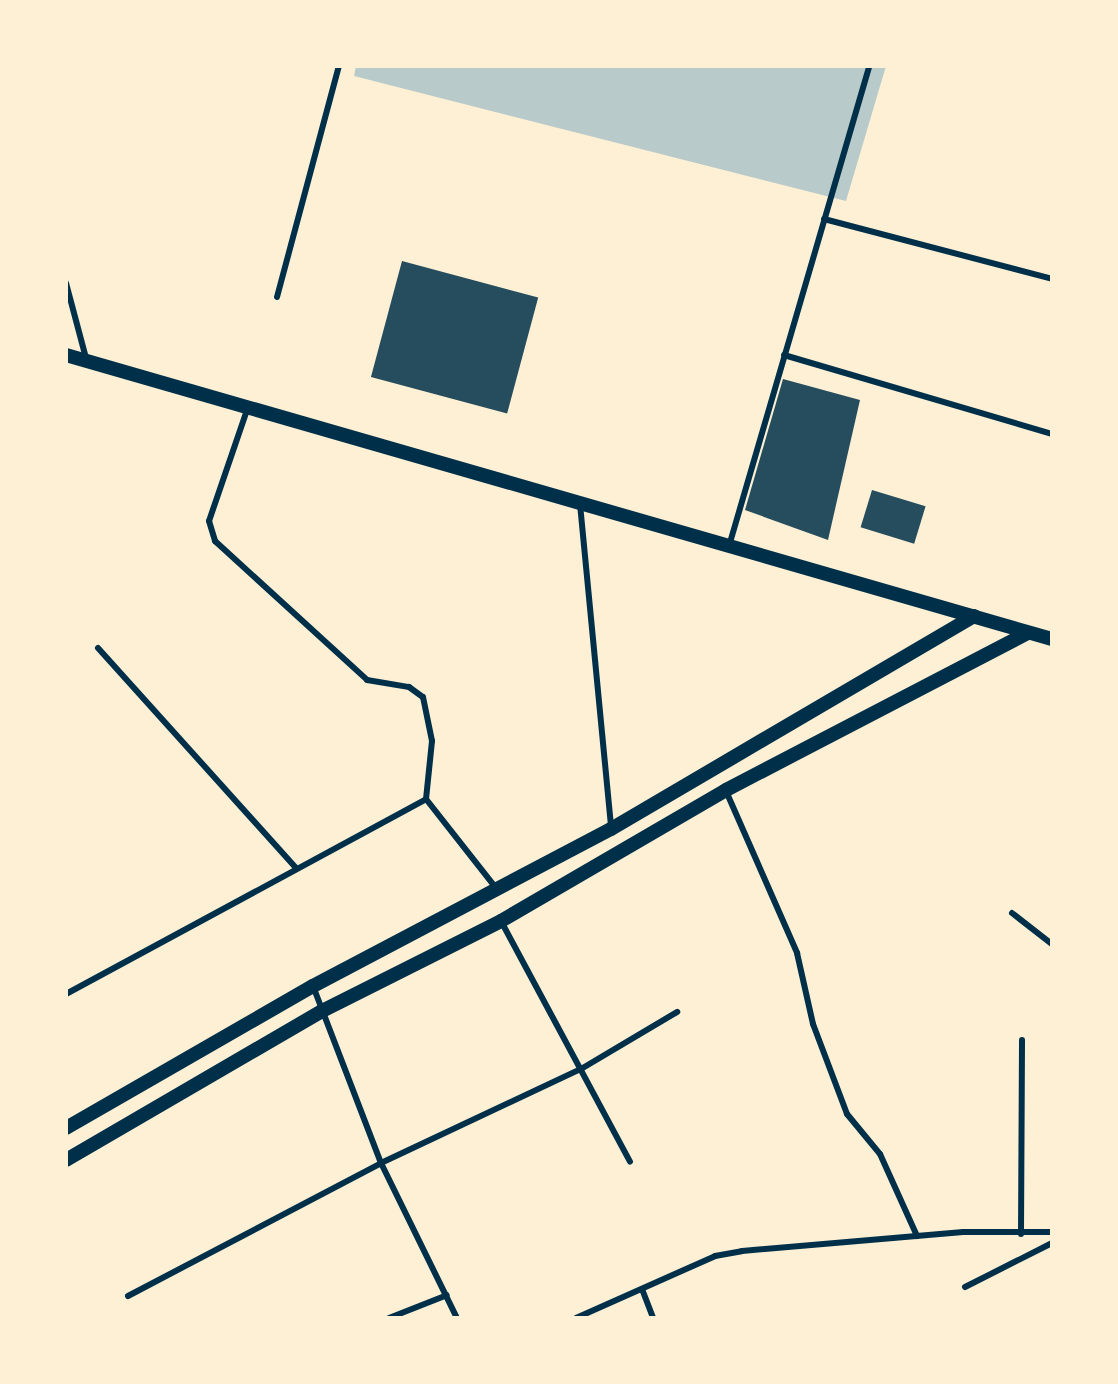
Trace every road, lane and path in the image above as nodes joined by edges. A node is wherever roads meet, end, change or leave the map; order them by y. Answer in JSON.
{"nodes":[{"id":1,"x":339,"y":66,"type":"edge"},
{"id":2,"x":869,"y":66,"type":"edge"},
{"id":3,"x":824,"y":219,"type":"junction"},
{"id":4,"x":1052,"y":279,"type":"edge"},
{"id":5,"x":66,"y":283,"type":"edge"},
{"id":6,"x":277,"y":297,"type":"dead end"},
{"id":7,"x":66,"y":355,"type":"edge"},
{"id":8,"x":784,"y":355,"type":"junction"},
{"id":9,"x":87,"y":361,"type":"junction"},
{"id":10,"x":248,"y":406,"type":"junction"},
{"id":11,"x":1052,"y":434,"type":"edge"},
{"id":12,"x":580,"y":504,"type":"junction"},
{"id":13,"x":729,"y":546,"type":"junction"},
{"id":14,"x":974,"y":616,"type":"junction"},
{"id":15,"x":1028,"y":633,"type":"junction"},
{"id":16,"x":1052,"y":639,"type":"edge"},
{"id":17,"x":98,"y":648,"type":"dead end"},
{"id":18,"x":726,"y":790,"type":"junction"},
{"id":19,"x":426,"y":799,"type":"junction"},
{"id":20,"x":611,"y":829,"type":"junction"},
{"id":21,"x":295,"y":867,"type":"junction"},
{"id":22,"x":496,"y":888,"type":"junction"},
{"id":23,"x":1012,"y":913,"type":"dead end"},
{"id":24,"x":501,"y":921,"type":"junction"},
{"id":25,"x":1052,"y":944,"type":"edge"},
{"id":26,"x":313,"y":986,"type":"junction"},
{"id":27,"x":66,"y":994,"type":"edge"},
{"id":28,"x":322,"y":1011,"type":"junction"},
{"id":29,"x":677,"y":1012,"type":"dead end"},
{"id":30,"x":1022,"y":1040,"type":"dead end"},
{"id":31,"x":581,"y":1069,"type":"junction"},
{"id":32,"x":66,"y":1128,"type":"edge"},
{"id":33,"x":66,"y":1160,"type":"edge"},
{"id":34,"x":630,"y":1162,"type":"dead end"},
{"id":35,"x":381,"y":1163,"type":"junction"},
{"id":36,"x":1052,"y":1232,"type":"edge"},
{"id":37,"x":1021,"y":1234,"type":"junction"},
{"id":38,"x":917,"y":1236,"type":"junction"},
{"id":39,"x":1052,"y":1243,"type":"edge"},
{"id":40,"x":965,"y":1287,"type":"dead end"},
{"id":41,"x":642,"y":1289,"type":"junction"},
{"id":42,"x":447,"y":1295,"type":"junction"},
{"id":43,"x":128,"y":1296,"type":"dead end"},
{"id":44,"x":389,"y":1318,"type":"edge"},
{"id":45,"x":457,"y":1318,"type":"edge"},
{"id":46,"x":576,"y":1318,"type":"edge"},
{"id":47,"x":653,"y":1318,"type":"edge"}],
"edges":[{"from":1,"to":6,"type":"lane"},
{"from":2,"to":3,"type":"lane"},
{"from":3,"to":4,"type":"lane"},
{"from":3,"to":8,"type":"lane"},
{"from":5,"to":9,"type":"lane"},
{"from":7,"to":9,"type":"street"},
{"from":8,"to":11,"type":"lane"},
{"from":8,"to":13,"type":"lane"},
{"from":9,"to":10,"type":"street"},
{"from":10,"to":12,"type":"street"},
{"from":10,"to":19,"type":"lane"},
{"from":12,"to":13,"type":"street"},
{"from":12,"to":20,"type":"lane"},
{"from":13,"to":14,"type":"street"},
{"from":14,"to":15,"type":"street"},
{"from":14,"to":20,"type":"street"},
{"from":15,"to":16,"type":"street"},
{"from":15,"to":18,"type":"street"},
{"from":17,"to":21,"type":"lane"},
{"from":18,"to":24,"type":"street"},
{"from":18,"to":38,"type":"lane"},
{"from":19,"to":21,"type":"lane"},
{"from":19,"to":22,"type":"lane"},
{"from":20,"to":22,"type":"street"},
{"from":21,"to":27,"type":"lane"},
{"from":22,"to":26,"type":"street"},
{"from":23,"to":25,"type":"lane"},
{"from":24,"to":28,"type":"street"},
{"from":24,"to":31,"type":"lane"},
{"from":26,"to":28,"type":"lane"},
{"from":26,"to":32,"type":"street"},
{"from":28,"to":33,"type":"street"},
{"from":28,"to":35,"type":"lane"},
{"from":29,"to":31,"type":"lane"},
{"from":30,"to":37,"type":"lane"},
{"from":31,"to":34,"type":"lane"},
{"from":31,"to":35,"type":"lane"},
{"from":35,"to":42,"type":"lane"},
{"from":35,"to":43,"type":"lane"},
{"from":36,"to":37,"type":"lane"},
{"from":37,"to":38,"type":"lane"},
{"from":38,"to":41,"type":"lane"},
{"from":39,"to":40,"type":"lane"},
{"from":41,"to":46,"type":"lane"},
{"from":41,"to":47,"type":"lane"},
{"from":42,"to":44,"type":"lane"},
{"from":42,"to":45,"type":"lane"}]}
